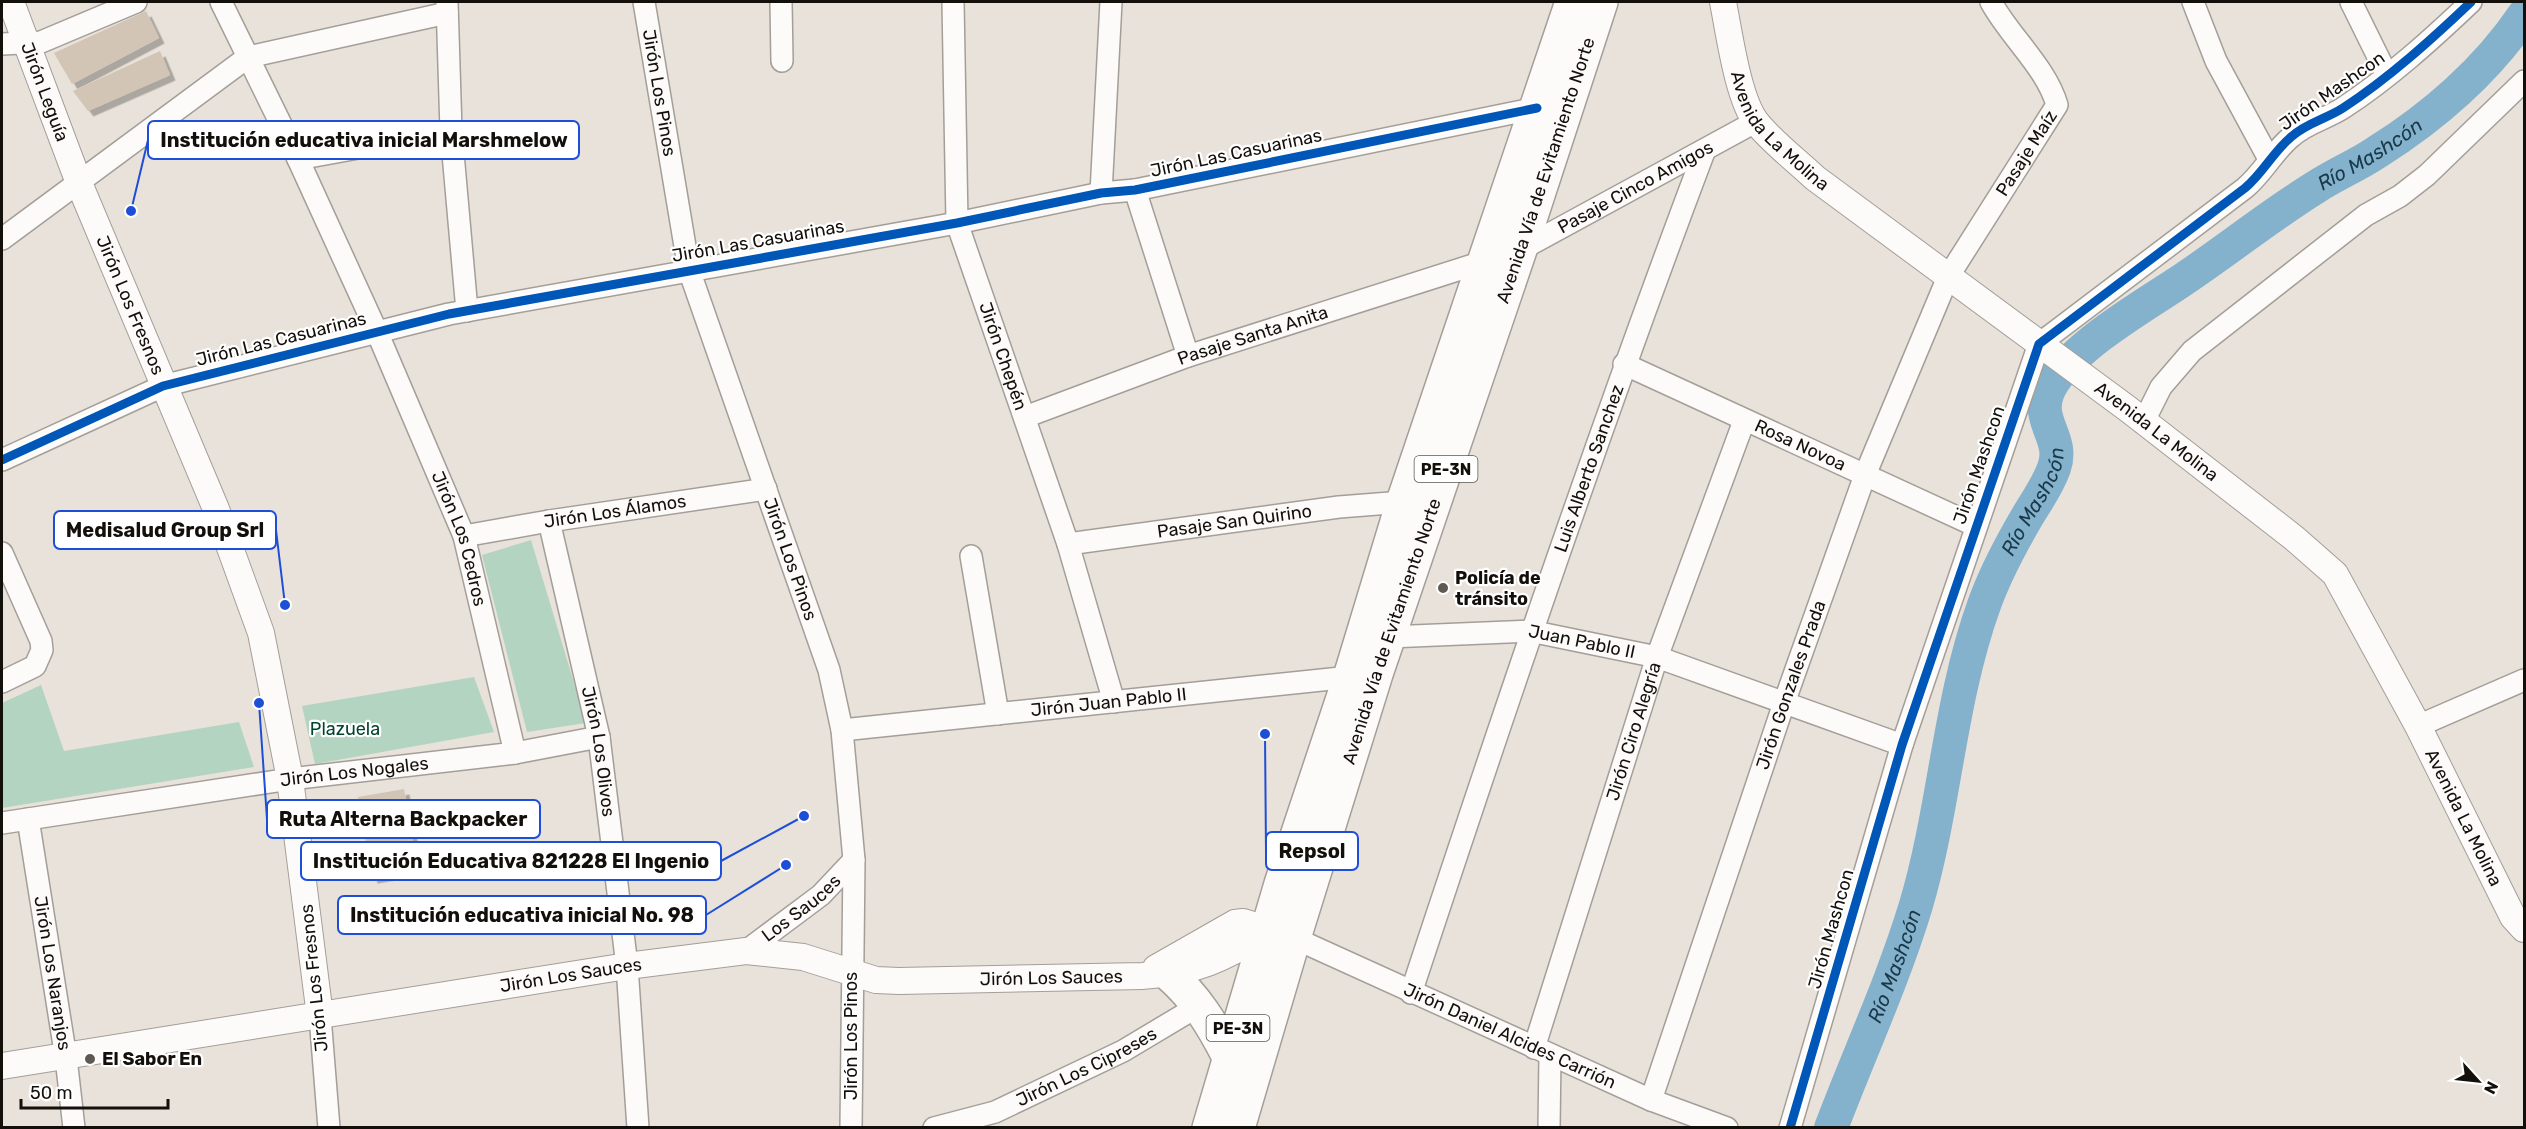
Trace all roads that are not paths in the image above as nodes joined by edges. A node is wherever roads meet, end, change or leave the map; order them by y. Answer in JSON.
{"nodes":[{"id":1,"x":11,"y":2,"type":"edge"},
{"id":2,"x":136,"y":2,"type":"edge"},
{"id":3,"x":221,"y":2,"type":"edge"},
{"id":4,"x":644,"y":2,"type":"edge"},
{"id":5,"x":781,"y":2,"type":"edge"},
{"id":6,"x":952,"y":2,"type":"edge"},
{"id":7,"x":1111,"y":2,"type":"edge"},
{"id":8,"x":1572,"y":2,"type":"edge"},
{"id":9,"x":1601,"y":2,"type":"edge"},
{"id":10,"x":1723,"y":2,"type":"edge"},
{"id":11,"x":1992,"y":2,"type":"edge"},
{"id":12,"x":2193,"y":2,"type":"edge"},
{"id":13,"x":2351,"y":2,"type":"edge"},
{"id":14,"x":2471,"y":2,"type":"edge"},
{"id":15,"x":447,"y":7,"type":"edge"},
{"id":16,"x":13,"y":43,"type":"edge"},
{"id":17,"x":248,"y":57,"type":"junction"},
{"id":18,"x":782,"y":61,"type":"dead end"},
{"id":19,"x":2387,"y":75,"type":"junction"},
{"id":20,"x":2524,"y":81,"type":"edge"},
{"id":21,"x":1537,"y":108,"type":"junction"},
{"id":22,"x":1755,"y":122,"type":"junction"},
{"id":23,"x":451,"y":131,"type":"junction"},
{"id":24,"x":1704,"y":152,"type":"junction"},
{"id":25,"x":298,"y":159,"type":"junction"},
{"id":26,"x":2269,"y":159,"type":"junction"},
{"id":27,"x":80,"y":183,"type":"junction"},
{"id":28,"x":1135,"y":190,"type":"junction"},
{"id":29,"x":1101,"y":193,"type":"junction"},
{"id":30,"x":957,"y":223,"type":"junction"},
{"id":31,"x":2,"y":239,"type":"edge"},
{"id":32,"x":1520,"y":250,"type":"junction"},
{"id":33,"x":1482,"y":264,"type":"junction"},
{"id":34,"x":689,"y":270,"type":"junction"},
{"id":35,"x":1948,"y":276,"type":"junction"},
{"id":36,"x":467,"y":311,"type":"junction"},
{"id":37,"x":377,"y":332,"type":"junction"},
{"id":38,"x":2048,"y":349,"type":"junction"},
{"id":39,"x":1188,"y":356,"type":"junction"},
{"id":40,"x":1624,"y":364,"type":"junction"},
{"id":41,"x":163,"y":386,"type":"junction"},
{"id":42,"x":2135,"y":416,"type":"junction"},
{"id":43,"x":1024,"y":417,"type":"junction"},
{"id":44,"x":1744,"y":421,"type":"junction"},
{"id":45,"x":2,"y":460,"type":"edge"},
{"id":46,"x":1865,"y":475,"type":"junction"},
{"id":47,"x":766,"y":489,"type":"junction"},
{"id":48,"x":1402,"y":502,"type":"junction"},
{"id":49,"x":549,"y":521,"type":"junction"},
{"id":50,"x":1976,"y":526,"type":"junction"},
{"id":51,"x":465,"y":536,"type":"junction"},
{"id":52,"x":1068,"y":544,"type":"junction"},
{"id":53,"x":2,"y":553,"type":"edge"},
{"id":54,"x":971,"y":556,"type":"dead end"},
{"id":55,"x":1530,"y":631,"type":"junction"},
{"id":56,"x":1389,"y":637,"type":"junction"},
{"id":57,"x":1657,"y":657,"type":"junction"},
{"id":58,"x":1363,"y":676,"type":"junction"},
{"id":59,"x":2524,"y":680,"type":"edge"},
{"id":60,"x":2,"y":682,"type":"edge"},
{"id":61,"x":1114,"y":702,"type":"junction"},
{"id":62,"x":1784,"y":703,"type":"junction"},
{"id":63,"x":998,"y":714,"type":"junction"},
{"id":64,"x":2418,"y":726,"type":"junction"},
{"id":65,"x":842,"y":730,"type":"junction"},
{"id":66,"x":599,"y":738,"type":"junction"},
{"id":67,"x":1902,"y":745,"type":"junction"},
{"id":68,"x":515,"y":753,"type":"junction"},
{"id":69,"x":290,"y":779,"type":"junction"},
{"id":70,"x":28,"y":819,"type":"junction"},
{"id":71,"x":2,"y":824,"type":"edge"},
{"id":72,"x":854,"y":860,"type":"junction"},
{"id":73,"x":2524,"y":929,"type":"edge"},
{"id":74,"x":1281,"y":934,"type":"junction"},
{"id":75,"x":746,"y":951,"type":"junction"},
{"id":76,"x":627,"y":966,"type":"junction"},
{"id":77,"x":851,"y":973,"type":"junction"},
{"id":78,"x":1156,"y":975,"type":"junction"},
{"id":79,"x":1411,"y":993,"type":"junction"},
{"id":80,"x":1200,"y":1005,"type":"junction"},
{"id":81,"x":320,"y":1016,"type":"junction"},
{"id":82,"x":1542,"y":1051,"type":"junction"},
{"id":83,"x":1229,"y":1057,"type":"junction"},
{"id":84,"x":66,"y":1058,"type":"junction"},
{"id":85,"x":2,"y":1066,"type":"edge"},
{"id":86,"x":1651,"y":1100,"type":"junction"},
{"id":87,"x":74,"y":1128,"type":"edge"},
{"id":88,"x":329,"y":1128,"type":"edge"},
{"id":89,"x":638,"y":1128,"type":"edge"},
{"id":90,"x":851,"y":1128,"type":"edge"},
{"id":91,"x":934,"y":1128,"type":"edge"},
{"id":92,"x":1209,"y":1128,"type":"edge"},
{"id":93,"x":1238,"y":1128,"type":"edge"},
{"id":94,"x":1549,"y":1128,"type":"edge"},
{"id":95,"x":1727,"y":1128,"type":"edge"},
{"id":96,"x":1790,"y":1128,"type":"edge"}],
"edges":[{"from":1,"to":16,"type":"street","name":"Jirón Leguía"},
{"from":2,"to":16,"type":"street"},
{"from":3,"to":17,"type":"street","name":"Jirón Los Cedros"},
{"from":4,"to":34,"type":"street","name":"Jirón Los Pinos"},
{"from":5,"to":18,"type":"street"},
{"from":6,"to":30,"type":"street","name":"Jirón Chepén"},
{"from":7,"to":29,"type":"street"},
{"from":8,"to":21,"type":"highway","name":"Avenida Vía de Evitamiento Norte","number":"PE-3N"},
{"from":9,"to":32,"type":"highway","name":"Avenida Vía de Evitamiento Norte","number":"PE-3N"},
{"from":10,"to":22,"type":"street","name":"Avenida La Molina"},
{"from":11,"to":35,"type":"street","name":"Pasaje Maíz"},
{"from":12,"to":26,"type":"street"},
{"from":13,"to":19,"type":"street"},
{"from":14,"to":19,"type":"street","name":"Jirón Mashcon"},
{"from":15,"to":17,"type":"street"},
{"from":15,"to":23,"type":"street"},
{"from":16,"to":27,"type":"street","name":"Jirón Leguía"},
{"from":17,"to":25,"type":"street","name":"Jirón Los Cedros"},
{"from":17,"to":27,"type":"street"},
{"from":19,"to":26,"type":"street","name":"Jirón Mashcon"},
{"from":20,"to":42,"type":"street"},
{"from":21,"to":28,"type":"street","name":"Jirón Las Casuarinas"},
{"from":21,"to":33,"type":"highway","name":"Avenida Vía de Evitamiento Norte","number":"PE-3N"},
{"from":22,"to":24,"type":"street","name":"Pasaje Cinco Amigos"},
{"from":22,"to":35,"type":"street","name":"Avenida La Molina"},
{"from":23,"to":25,"type":"street"},
{"from":23,"to":36,"type":"street"},
{"from":24,"to":32,"type":"street","name":"Pasaje Cinco Amigos"},
{"from":24,"to":40,"type":"street","name":"Luis Alberto Sanchez"},
{"from":25,"to":37,"type":"street","name":"Jirón Los Cedros"},
{"from":26,"to":38,"type":"street","name":"Jirón Mashcon"},
{"from":27,"to":31,"type":"street"},
{"from":27,"to":41,"type":"street","name":"Jirón Los Fresnos"},
{"from":28,"to":29,"type":"street","name":"Jirón Las Casuarinas"},
{"from":28,"to":39,"type":"street"},
{"from":29,"to":30,"type":"street","name":"Jirón Las Casuarinas"},
{"from":30,"to":34,"type":"street","name":"Jirón Las Casuarinas"},
{"from":30,"to":43,"type":"street","name":"Jirón Chepén"},
{"from":32,"to":33,"type":"street","name":"Pasaje Cinco Amigos"},
{"from":32,"to":56,"type":"highway","name":"Avenida Vía de Evitamiento Norte","number":"PE-3N"},
{"from":33,"to":39,"type":"street","name":"Pasaje Santa Anita"},
{"from":33,"to":48,"type":"highway","name":"Avenida Vía de Evitamiento Norte","number":"PE-3N"},
{"from":34,"to":36,"type":"street","name":"Jirón Las Casuarinas"},
{"from":34,"to":47,"type":"street","name":"Jirón Los Pinos"},
{"from":35,"to":38,"type":"street","name":"Avenida La Molina"},
{"from":35,"to":46,"type":"street","name":"Jirón Gonzales Prada"},
{"from":36,"to":37,"type":"street","name":"Jirón Las Casuarinas"},
{"from":37,"to":41,"type":"street","name":"Jirón Las Casuarinas"},
{"from":37,"to":51,"type":"street","name":"Jirón Los Cedros"},
{"from":38,"to":42,"type":"street","name":"Avenida La Molina"},
{"from":38,"to":50,"type":"street","name":"Jirón Mashcon"},
{"from":39,"to":43,"type":"street","name":"Pasaje Santa Anita"},
{"from":40,"to":44,"type":"street","name":"Rosa Novoa"},
{"from":40,"to":55,"type":"street","name":"Luis Alberto Sanchez"},
{"from":41,"to":45,"type":"street","name":"Jirón Las Casuarinas"},
{"from":41,"to":69,"type":"street","name":"Jirón Los Fresnos"},
{"from":42,"to":64,"type":"street","name":"Avenida La Molina"},
{"from":43,"to":52,"type":"street","name":"Jirón Chepén"},
{"from":44,"to":46,"type":"street","name":"Rosa Novoa"},
{"from":44,"to":57,"type":"street","name":"Jirón Ciro Alegría"},
{"from":46,"to":50,"type":"street","name":"Rosa Novoa"},
{"from":46,"to":62,"type":"street","name":"Jirón Gonzales Prada"},
{"from":47,"to":49,"type":"street","name":"Jirón Los Álamos"},
{"from":47,"to":65,"type":"street","name":"Jirón Los Pinos"},
{"from":48,"to":52,"type":"street","name":"Pasaje San Quirino"},
{"from":48,"to":58,"type":"highway","name":"Avenida Vía de Evitamiento Norte","number":"PE-3N"},
{"from":49,"to":51,"type":"street","name":"Jirón Los Álamos"},
{"from":49,"to":66,"type":"street","name":"Jirón Los Olivos"},
{"from":50,"to":67,"type":"street","name":"Jirón Mashcon"},
{"from":51,"to":68,"type":"street","name":"Jirón Los Cedros"},
{"from":52,"to":61,"type":"street","name":"Jirón Chepén"},
{"from":53,"to":60,"type":"street"},
{"from":54,"to":63,"type":"street"},
{"from":55,"to":56,"type":"street","name":"Juan Pablo II"},
{"from":55,"to":57,"type":"street","name":"Juan Pablo II"},
{"from":55,"to":79,"type":"street","name":"Luis Alberto Sanchez"},
{"from":56,"to":58,"type":"highway","name":"Avenida Vía de Evitamiento Norte","number":"PE-3N"},
{"from":57,"to":62,"type":"street","name":"Juan Pablo II"},
{"from":57,"to":82,"type":"street","name":"Jirón Ciro Alegría"},
{"from":58,"to":61,"type":"street","name":"Jirón Juan Pablo II"},
{"from":58,"to":74,"type":"highway","name":"Avenida Vía de Evitamiento Norte","number":"PE-3N"},
{"from":59,"to":64,"type":"street"},
{"from":61,"to":63,"type":"street","name":"Jirón Juan Pablo II"},
{"from":62,"to":67,"type":"street","name":"Juan Pablo II"},
{"from":62,"to":86,"type":"street","name":"Jirón Gonzales Prada"},
{"from":63,"to":65,"type":"street","name":"Jirón Juan Pablo II"},
{"from":64,"to":73,"type":"street","name":"Avenida La Molina"},
{"from":65,"to":72,"type":"street","name":"Jirón Los Pinos"},
{"from":66,"to":68,"type":"street","name":"Jirón Los Nogales"},
{"from":66,"to":76,"type":"street","name":"Jirón Los Olivos"},
{"from":67,"to":96,"type":"street","name":"Jirón Mashcon"},
{"from":68,"to":69,"type":"street","name":"Jirón Los Nogales"},
{"from":69,"to":70,"type":"street","name":"Jirón Los Nogales"},
{"from":69,"to":81,"type":"street","name":"Jirón Los Fresnos"},
{"from":70,"to":71,"type":"street","name":"Jirón Los Nogales"},
{"from":70,"to":84,"type":"street","name":"Jirón Los Naranjos"},
{"from":72,"to":75,"type":"street","name":"Los Sauces"},
{"from":72,"to":77,"type":"street","name":"Jirón Los Pinos"},
{"from":74,"to":78,"type":"street","name":"Jirón Los Sauces"},
{"from":74,"to":79,"type":"street","name":"Jirón Daniel Alcides Carrión"},
{"from":74,"to":83,"type":"highway","name":"Avenida Vía de Evitamiento Norte","number":"PE-3N"},
{"from":74,"to":93,"type":"highway","name":"Avenida Vía de Evitamiento Norte","number":"PE-3N"},
{"from":75,"to":76,"type":"street","name":"Jirón Los Sauces"},
{"from":75,"to":77,"type":"street","name":"Jirón Los Sauces"},
{"from":76,"to":81,"type":"street","name":"Jirón Los Sauces"},
{"from":76,"to":89,"type":"street","name":"Jirón Los Olivos"},
{"from":77,"to":78,"type":"street","name":"Jirón Los Sauces"},
{"from":77,"to":90,"type":"street","name":"Jirón Los Pinos"},
{"from":78,"to":80,"type":"highway"},
{"from":79,"to":82,"type":"street","name":"Jirón Daniel Alcides Carrión"},
{"from":80,"to":83,"type":"highway"},
{"from":80,"to":91,"type":"street","name":"Jirón Los Cipreses"},
{"from":81,"to":84,"type":"street","name":"Jirón Los Sauces"},
{"from":81,"to":88,"type":"street","name":"Jirón Los Fresnos"},
{"from":82,"to":86,"type":"street","name":"Jirón Daniel Alcides Carrión"},
{"from":82,"to":94,"type":"street","name":"Jirón Ciro Alegría"},
{"from":83,"to":92,"type":"highway","name":"Avenida Vía de Evitamiento Norte","number":"PE-3N"},
{"from":84,"to":85,"type":"street","name":"Jirón Los Sauces"},
{"from":84,"to":87,"type":"street","name":"Jirón Los Naranjos"},
{"from":86,"to":95,"type":"street","name":"Jirón Daniel Alcides Carrión"}]}
